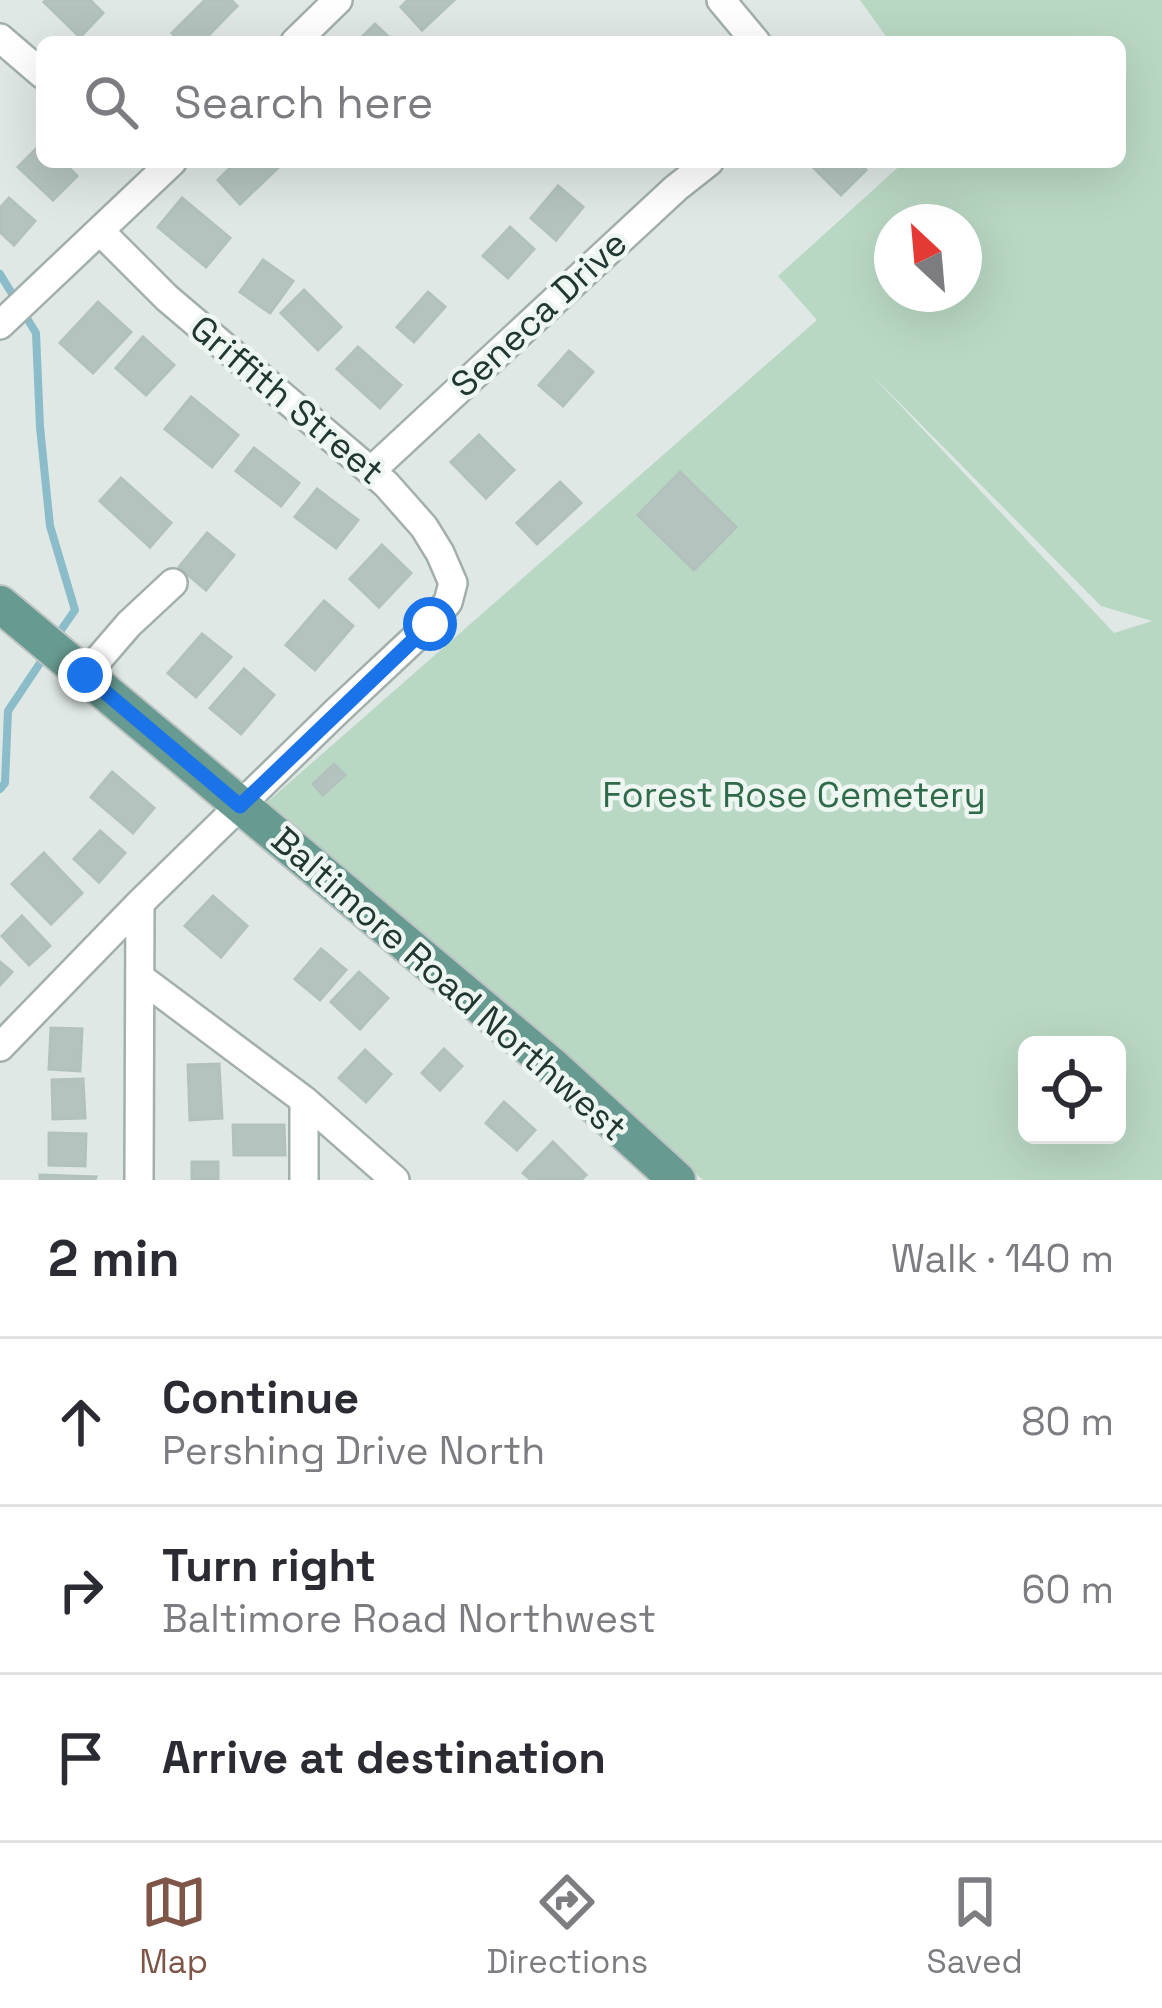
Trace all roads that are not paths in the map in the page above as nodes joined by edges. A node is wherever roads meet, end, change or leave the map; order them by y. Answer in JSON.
{"nodes":[{"id":1,"x":338,"y":0,"type":"edge"},
{"id":2,"x":721,"y":0,"type":"edge"},
{"id":3,"x":301,"y":36,"type":"edge"},
{"id":4,"x":751,"y":36,"type":"edge"},
{"id":5,"x":0,"y":38,"type":"edge"},
{"id":6,"x":36,"y":69,"type":"edge"},
{"id":7,"x":701,"y":168,"type":"edge"},
{"id":8,"x":141,"y":172,"type":"edge"},
{"id":9,"x":101,"y":232,"type":"junction"},
{"id":10,"x":0,"y":325,"type":"edge"},
{"id":11,"x":372,"y":470,"type":"junction"},
{"id":12,"x":173,"y":583,"type":"dead end"},
{"id":13,"x":0,"y":604,"type":"edge"},
{"id":14,"x":62,"y":656,"type":"junction"},
{"id":15,"x":240,"y":806,"type":"junction"},
{"id":16,"x":140,"y":903,"type":"junction"},
{"id":17,"x":141,"y":979,"type":"junction"},
{"id":18,"x":0,"y":1047,"type":"edge"},
{"id":19,"x":304,"y":1100,"type":"junction"},
{"id":20,"x":139,"y":1180,"type":"edge"},
{"id":21,"x":304,"y":1180,"type":"edge"},
{"id":22,"x":395,"y":1180,"type":"edge"},
{"id":23,"x":677,"y":1180,"type":"edge"}],
"edges":[{"from":1,"to":3,"type":"street"},
{"from":2,"to":4,"type":"street"},
{"from":5,"to":6,"type":"street"},
{"from":7,"to":11,"type":"street","name":"Seneca Drive"},
{"from":8,"to":9,"type":"street"},
{"from":9,"to":10,"type":"street"},
{"from":9,"to":11,"type":"street","name":"Griffith Street"},
{"from":11,"to":15,"type":"street","name":"Griffith Street"},
{"from":12,"to":14,"type":"street"},
{"from":13,"to":14,"type":"main road","name":"Baltimore Road Northwest"},
{"from":14,"to":15,"type":"main road","name":"Baltimore Road Northwest"},
{"from":15,"to":16,"type":"street"},
{"from":15,"to":23,"type":"main road","name":"Baltimore Road Northwest"},
{"from":16,"to":17,"type":"street"},
{"from":16,"to":18,"type":"street"},
{"from":17,"to":19,"type":"street"},
{"from":17,"to":20,"type":"street"},
{"from":19,"to":21,"type":"street"},
{"from":19,"to":22,"type":"street"}]}
